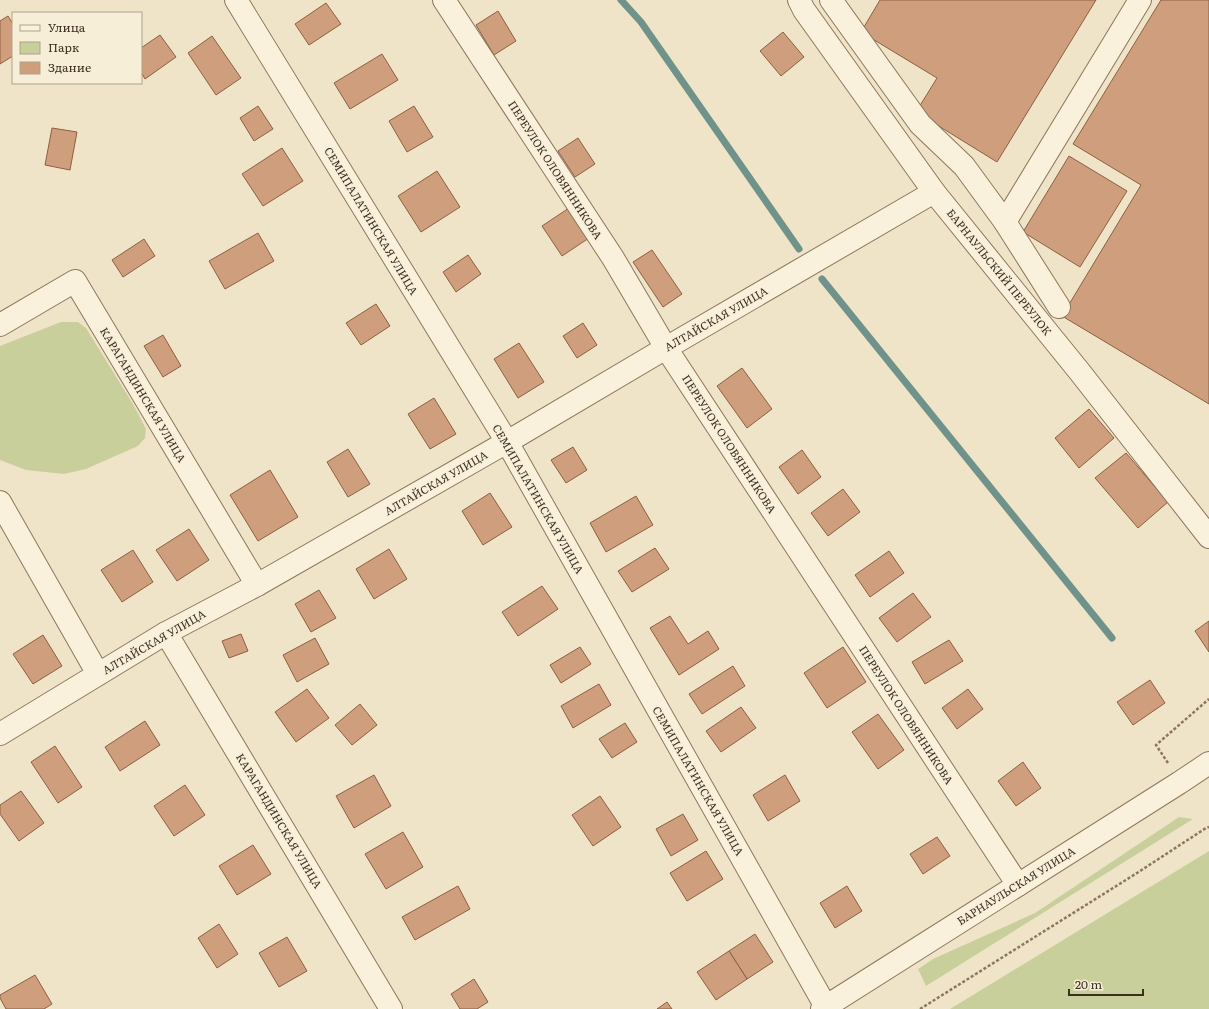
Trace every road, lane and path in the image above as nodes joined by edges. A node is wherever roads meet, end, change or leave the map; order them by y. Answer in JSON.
{"nodes":[{"id":1,"x":236,"y":0,"type":"edge"},
{"id":2,"x":444,"y":0,"type":"edge"},
{"id":3,"x":799,"y":0,"type":"edge"},
{"id":4,"x":831,"y":0,"type":"edge"},
{"id":5,"x":1140,"y":0,"type":"edge"},
{"id":6,"x":934,"y":192,"type":"junction"},
{"id":7,"x":1005,"y":222,"type":"junction"},
{"id":8,"x":1059,"y":307,"type":"dead end"},
{"id":9,"x":0,"y":325,"type":"edge"},
{"id":10,"x":666,"y":348,"type":"junction"},
{"id":11,"x":507,"y":442,"type":"junction"},
{"id":12,"x":0,"y":502,"type":"edge"},
{"id":13,"x":1209,"y":537,"type":"edge"},
{"id":14,"x":257,"y":585,"type":"junction"},
{"id":15,"x":166,"y":633,"type":"junction"},
{"id":16,"x":98,"y":674,"type":"junction"},
{"id":17,"x":1209,"y":699,"type":"edge"},
{"id":18,"x":0,"y":734,"type":"edge"},
{"id":19,"x":1209,"y":763,"type":"edge"},
{"id":20,"x":1170,"y":766,"type":"dead end"},
{"id":21,"x":1209,"y":827,"type":"edge"},
{"id":22,"x":1018,"y":885,"type":"junction"},
{"id":23,"x":824,"y":1008,"type":"edge"},
{"id":24,"x":391,"y":1009,"type":"edge"},
{"id":25,"x":920,"y":1009,"type":"edge"}],
"edges":[{"from":1,"to":11,"type":"street","name":"СЕМИПАЛАТИНСКАЯ УЛИЦА"},
{"from":2,"to":10,"type":"street","name":"ПЕРЕУЛОК ОЛОВЯННИКОВА"},
{"from":3,"to":6,"type":"street","name":"БАРНАУЛЬСКИЙ ПЕРЕУЛОК"},
{"from":4,"to":7,"type":"street"},
{"from":5,"to":7,"type":"street"},
{"from":6,"to":10,"type":"street","name":"АЛТАЙСКАЯ УЛИЦА"},
{"from":6,"to":13,"type":"street","name":"БАРНАУЛЬСКИЙ ПЕРЕУЛОК"},
{"from":7,"to":8,"type":"street"},
{"from":9,"to":14,"type":"street","name":"КАРАГАНДИНСКАЯ УЛИЦА"},
{"from":10,"to":11,"type":"street","name":"АЛТАЙСКАЯ УЛИЦА"},
{"from":10,"to":22,"type":"street","name":"ПЕРЕУЛОК ОЛОВЯННИКОВА"},
{"from":11,"to":14,"type":"street","name":"АЛТАЙСКАЯ УЛИЦА"},
{"from":11,"to":23,"type":"street","name":"СЕМИПАЛАТИНСКАЯ УЛИЦА"},
{"from":12,"to":16,"type":"street"},
{"from":14,"to":15,"type":"street","name":"АЛТАЙСКАЯ УЛИЦА"},
{"from":15,"to":16,"type":"street","name":"АЛТАЙСКАЯ УЛИЦА"},
{"from":15,"to":24,"type":"street","name":"КАРАГАНДИНСКАЯ УЛИЦА"},
{"from":16,"to":18,"type":"street","name":"АЛТАЙСКАЯ УЛИЦА"},
{"from":17,"to":20,"type":"path"},
{"from":19,"to":22,"type":"street","name":"БАРНАУЛЬСКАЯ УЛИЦА"},
{"from":21,"to":25,"type":"path"},
{"from":22,"to":23,"type":"street","name":"БАРНАУЛЬСКАЯ УЛИЦА"}]}
